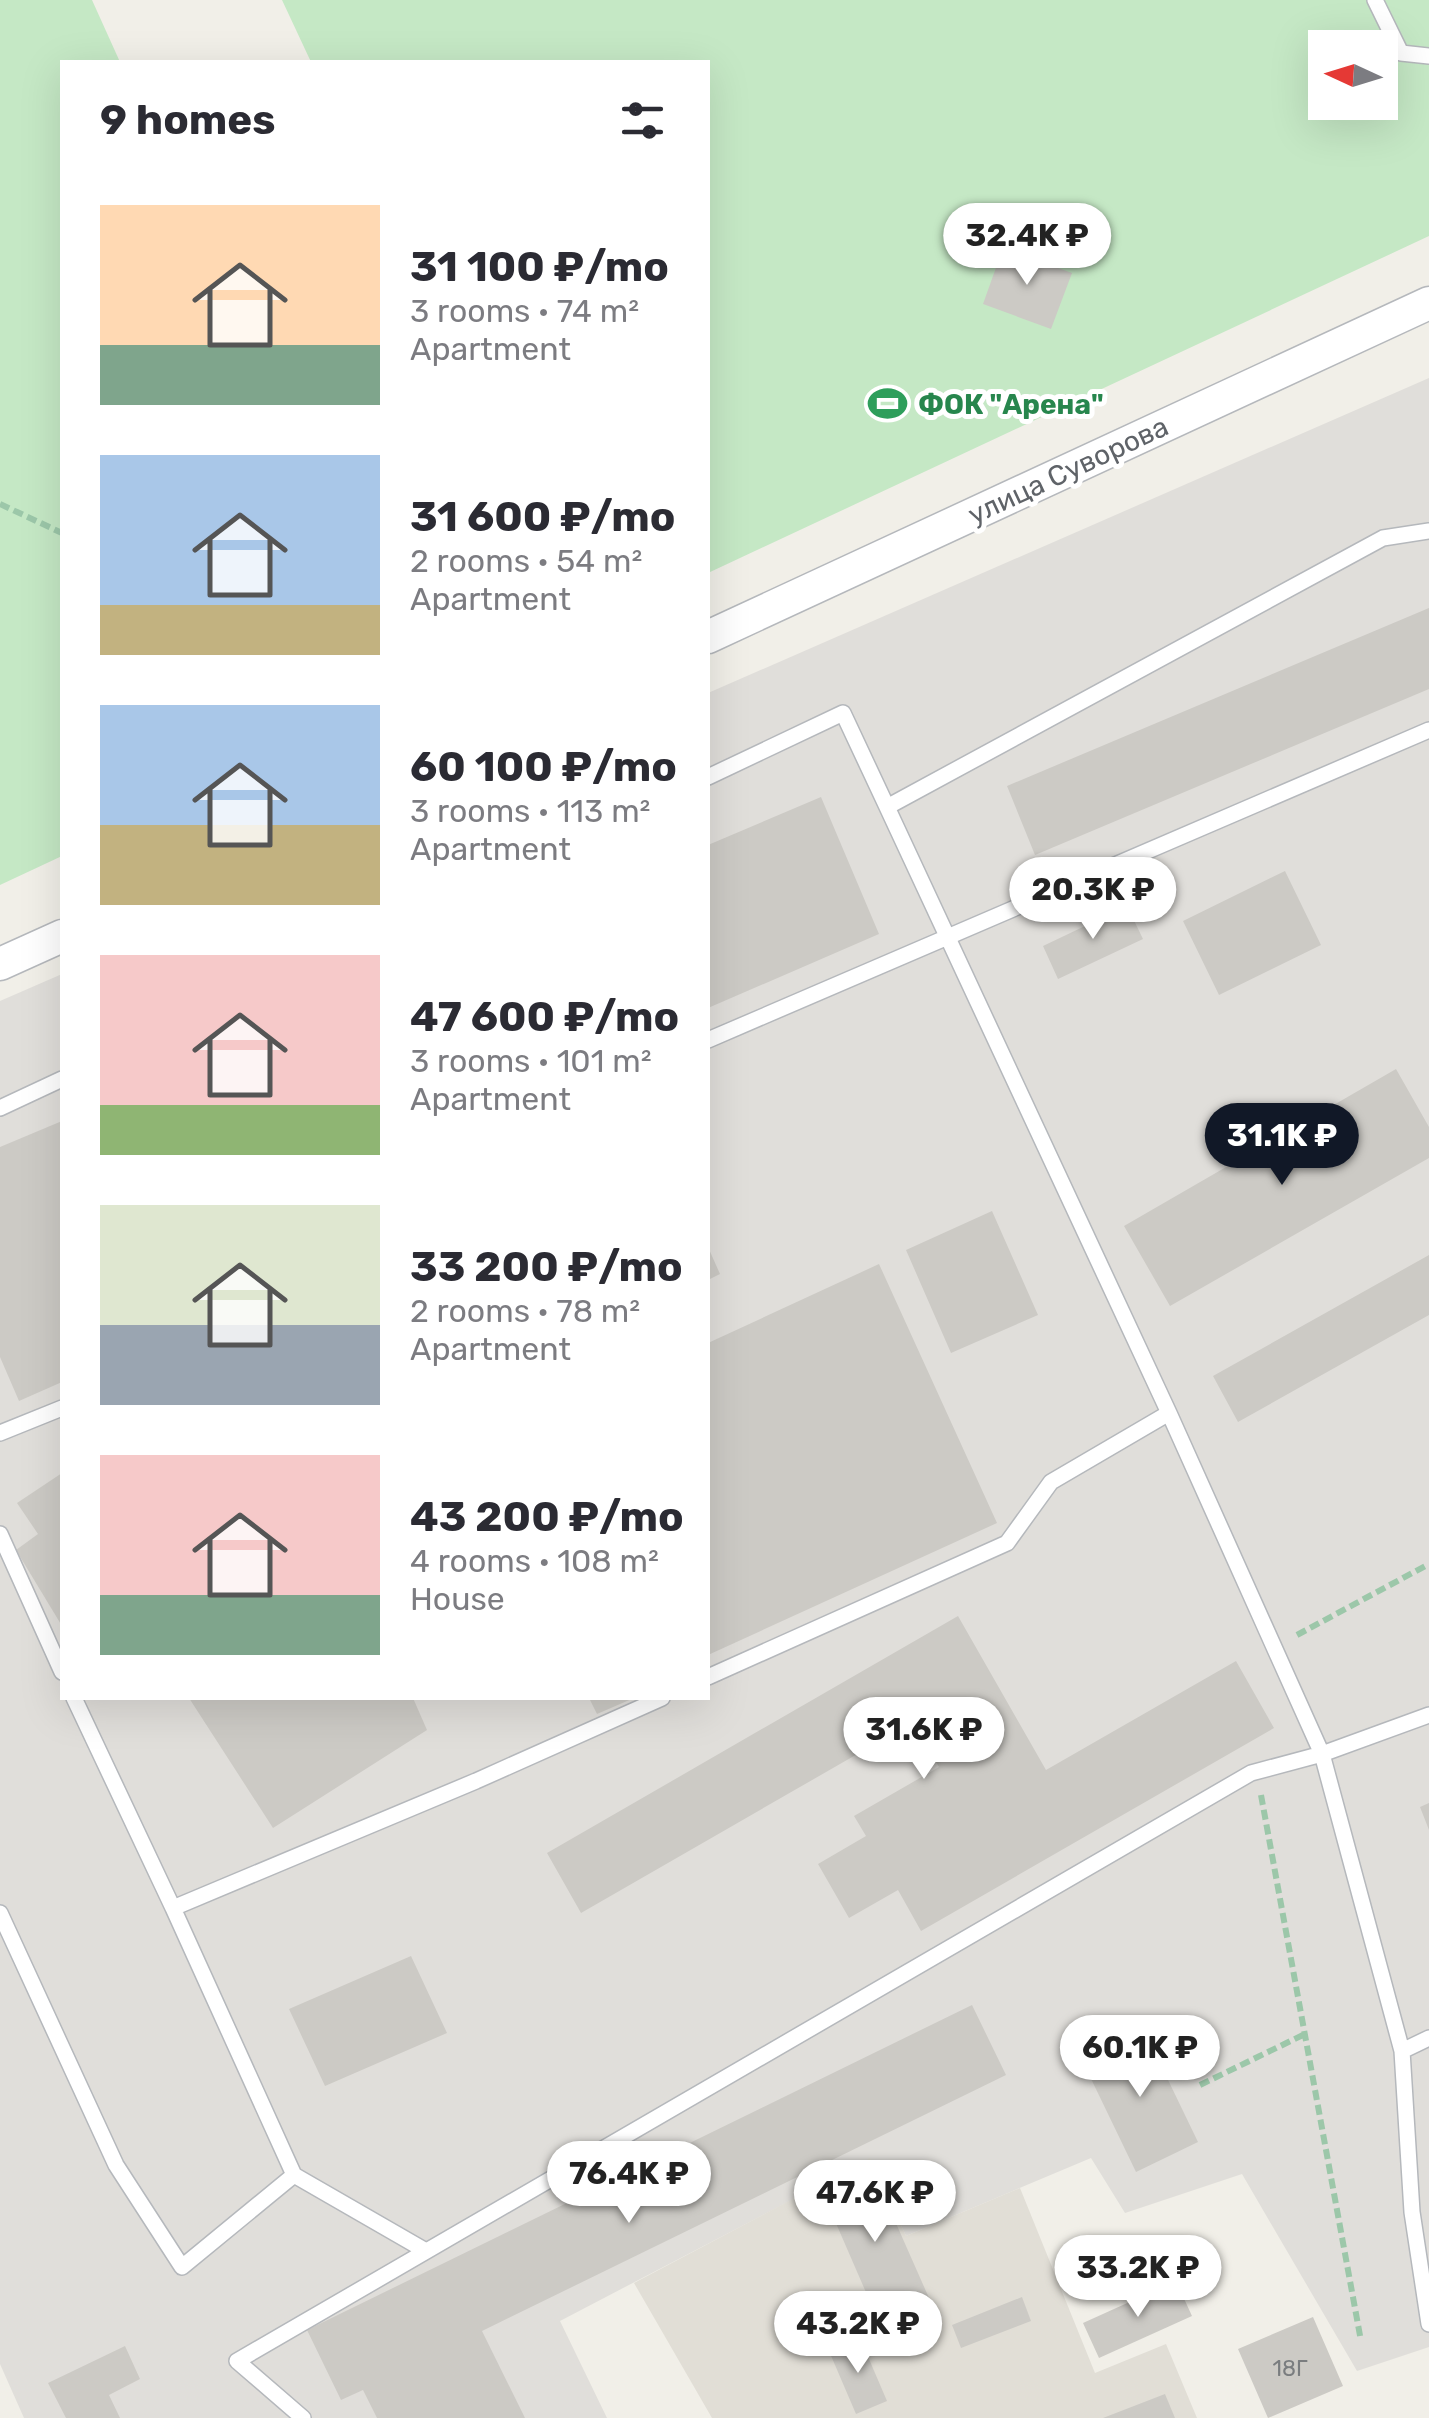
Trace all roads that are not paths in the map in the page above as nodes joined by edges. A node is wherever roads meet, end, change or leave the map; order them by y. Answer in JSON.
{"nodes":[{"id":1,"x":1375,"y":0,"type":"edge"},
{"id":2,"x":1429,"y":56,"type":"edge"},
{"id":3,"x":1429,"y":303,"type":"edge"},
{"id":4,"x":1429,"y":531,"type":"edge"},
{"id":5,"x":710,"y":636,"type":"edge"},
{"id":6,"x":1429,"y":730,"type":"edge"},
{"id":7,"x":710,"y":776,"type":"edge"},
{"id":8,"x":887,"y":807,"type":"junction"},
{"id":9,"x":946,"y":936,"type":"junction"},
{"id":10,"x":60,"y":937,"type":"edge"},
{"id":11,"x":0,"y":964,"type":"edge"},
{"id":12,"x":710,"y":1039,"type":"edge"},
{"id":13,"x":60,"y":1080,"type":"edge"},
{"id":14,"x":0,"y":1108,"type":"edge"},
{"id":15,"x":60,"y":1409,"type":"edge"},
{"id":16,"x":1169,"y":1413,"type":"junction"},
{"id":17,"x":0,"y":1434,"type":"edge"},
{"id":18,"x":0,"y":1534,"type":"edge"},
{"id":19,"x":60,"y":1668,"type":"edge"},
{"id":20,"x":710,"y":1676,"type":"edge"},
{"id":21,"x":75,"y":1700,"type":"edge"},
{"id":22,"x":658,"y":1700,"type":"edge"},
{"id":23,"x":1429,"y":1716,"type":"edge"},
{"id":24,"x":1322,"y":1754,"type":"junction"},
{"id":25,"x":173,"y":1908,"type":"junction"},
{"id":26,"x":0,"y":1913,"type":"edge"},
{"id":27,"x":1429,"y":2038,"type":"edge"},
{"id":28,"x":1402,"y":2051,"type":"junction"},
{"id":29,"x":294,"y":2175,"type":"junction"},
{"id":30,"x":426,"y":2252,"type":"junction"},
{"id":31,"x":1429,"y":2324,"type":"edge"},
{"id":32,"x":303,"y":2418,"type":"edge"}],
"edges":[{"from":1,"to":2,"type":"lane"},
{"from":3,"to":5,"type":"street","name":"улица Суворова"},
{"from":4,"to":8,"type":"lane"},
{"from":6,"to":9,"type":"lane"},
{"from":7,"to":8,"type":"lane"},
{"from":8,"to":9,"type":"lane"},
{"from":9,"to":12,"type":"lane"},
{"from":9,"to":16,"type":"lane"},
{"from":10,"to":11,"type":"street"},
{"from":13,"to":14,"type":"lane"},
{"from":15,"to":17,"type":"lane"},
{"from":16,"to":20,"type":"lane"},
{"from":16,"to":24,"type":"lane"},
{"from":18,"to":19,"type":"lane"},
{"from":21,"to":25,"type":"lane"},
{"from":22,"to":25,"type":"lane"},
{"from":23,"to":24,"type":"lane"},
{"from":24,"to":28,"type":"lane"},
{"from":24,"to":30,"type":"lane"},
{"from":25,"to":29,"type":"lane"},
{"from":26,"to":29,"type":"lane"},
{"from":27,"to":28,"type":"lane"},
{"from":28,"to":31,"type":"lane"},
{"from":29,"to":30,"type":"lane"},
{"from":30,"to":32,"type":"lane"}]}
